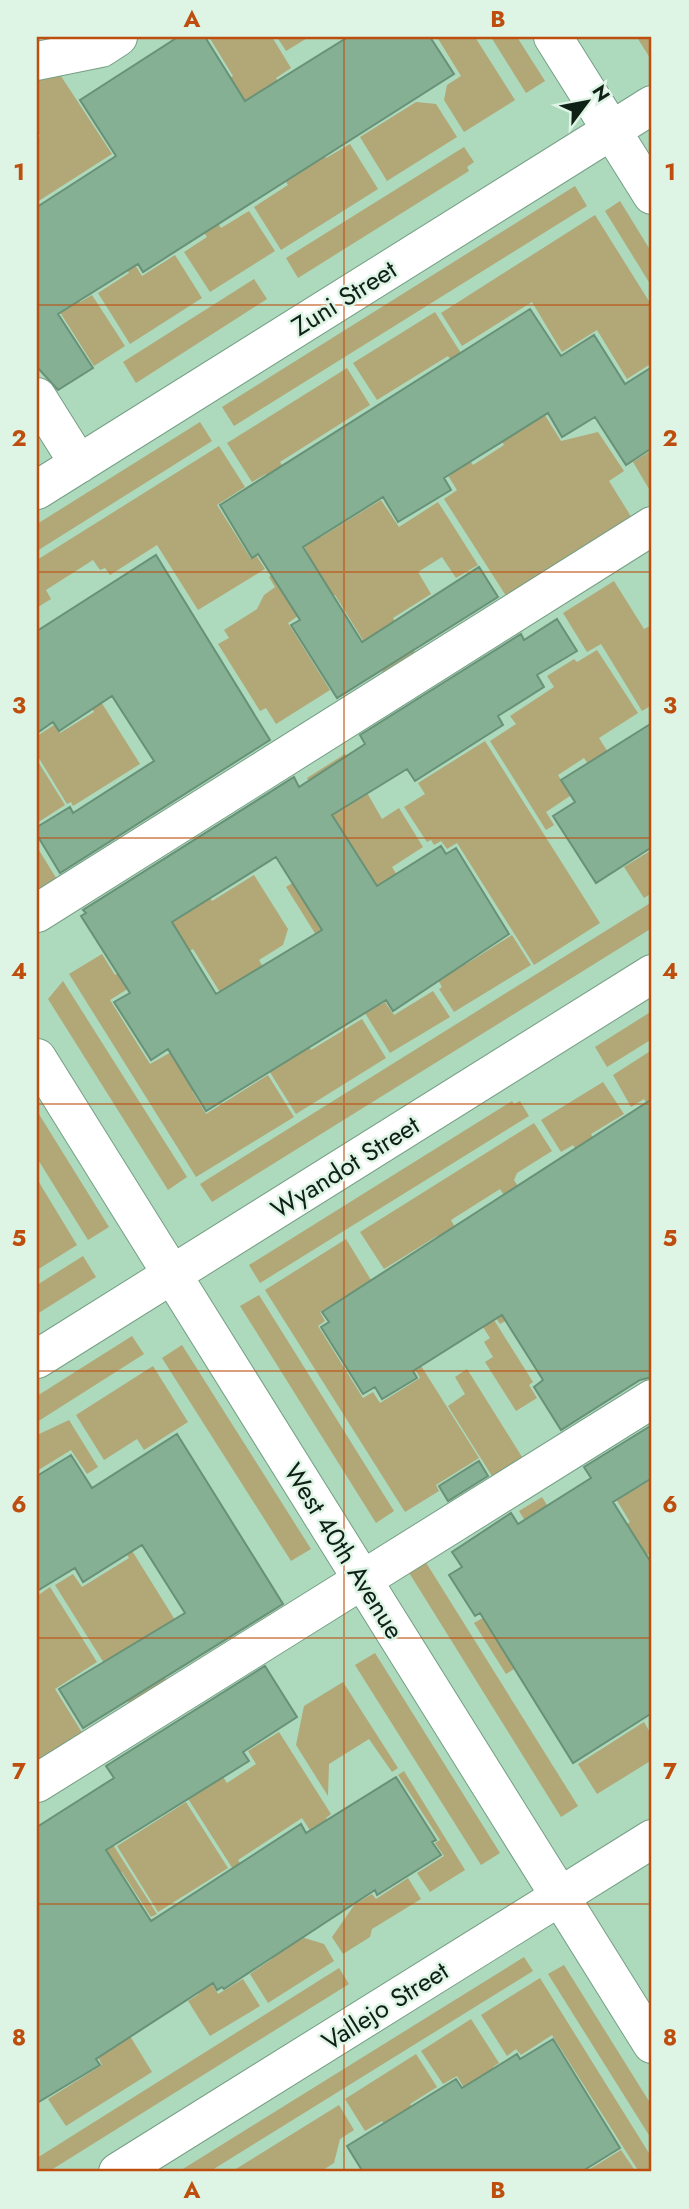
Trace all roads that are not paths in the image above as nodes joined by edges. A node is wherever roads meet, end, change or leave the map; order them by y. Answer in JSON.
{"nodes":[{"id":1,"x":118,"y":37,"type":"edge"},
{"id":2,"x":553,"y":37,"type":"edge"},
{"id":3,"x":37,"y":61,"type":"edge"},
{"id":4,"x":652,"y":105,"type":"edge"},
{"id":5,"x":612,"y":130,"type":"junction"},
{"id":6,"x":652,"y":195,"type":"edge"},
{"id":7,"x":37,"y":397,"type":"edge"},
{"id":8,"x":79,"y":464,"type":"junction"},
{"id":9,"x":37,"y":491,"type":"edge"},
{"id":10,"x":652,"y":526,"type":"edge"},
{"id":11,"x":37,"y":914,"type":"edge"},
{"id":12,"x":652,"y":974,"type":"edge"},
{"id":13,"x":37,"y":1058,"type":"edge"},
{"id":14,"x":172,"y":1275,"type":"junction"},
{"id":15,"x":37,"y":1359,"type":"edge"},
{"id":16,"x":652,"y":1399,"type":"edge"},
{"id":17,"x":362,"y":1580,"type":"junction"},
{"id":18,"x":37,"y":1783,"type":"edge"},
{"id":19,"x":652,"y":1839,"type":"edge"},
{"id":20,"x":560,"y":1896,"type":"junction"},
{"id":21,"x":652,"y":2044,"type":"edge"},
{"id":22,"x":118,"y":2172,"type":"edge"}],
"edges":[{"from":1,"to":3,"type":"street"},
{"from":2,"to":5,"type":"street"},
{"from":4,"to":5,"type":"street","name":"Zuni Street"},
{"from":5,"to":6,"type":"street"},
{"from":5,"to":8,"type":"street","name":"Zuni Street"},
{"from":7,"to":8,"type":"street"},
{"from":8,"to":9,"type":"street","name":"Zuni Street"},
{"from":10,"to":11,"type":"street"},
{"from":12,"to":14,"type":"street","name":"Wyandot Street"},
{"from":13,"to":14,"type":"street","name":"West 40th Avenue"},
{"from":14,"to":15,"type":"street","name":"Wyandot Street"},
{"from":14,"to":17,"type":"street","name":"West 40th Avenue"},
{"from":16,"to":17,"type":"street"},
{"from":17,"to":18,"type":"street"},
{"from":17,"to":20,"type":"street","name":"West 40th Avenue"},
{"from":19,"to":20,"type":"street","name":"Vallejo Street"},
{"from":20,"to":21,"type":"street","name":"West 40th Avenue"},
{"from":20,"to":22,"type":"street","name":"Vallejo Street"}]}
